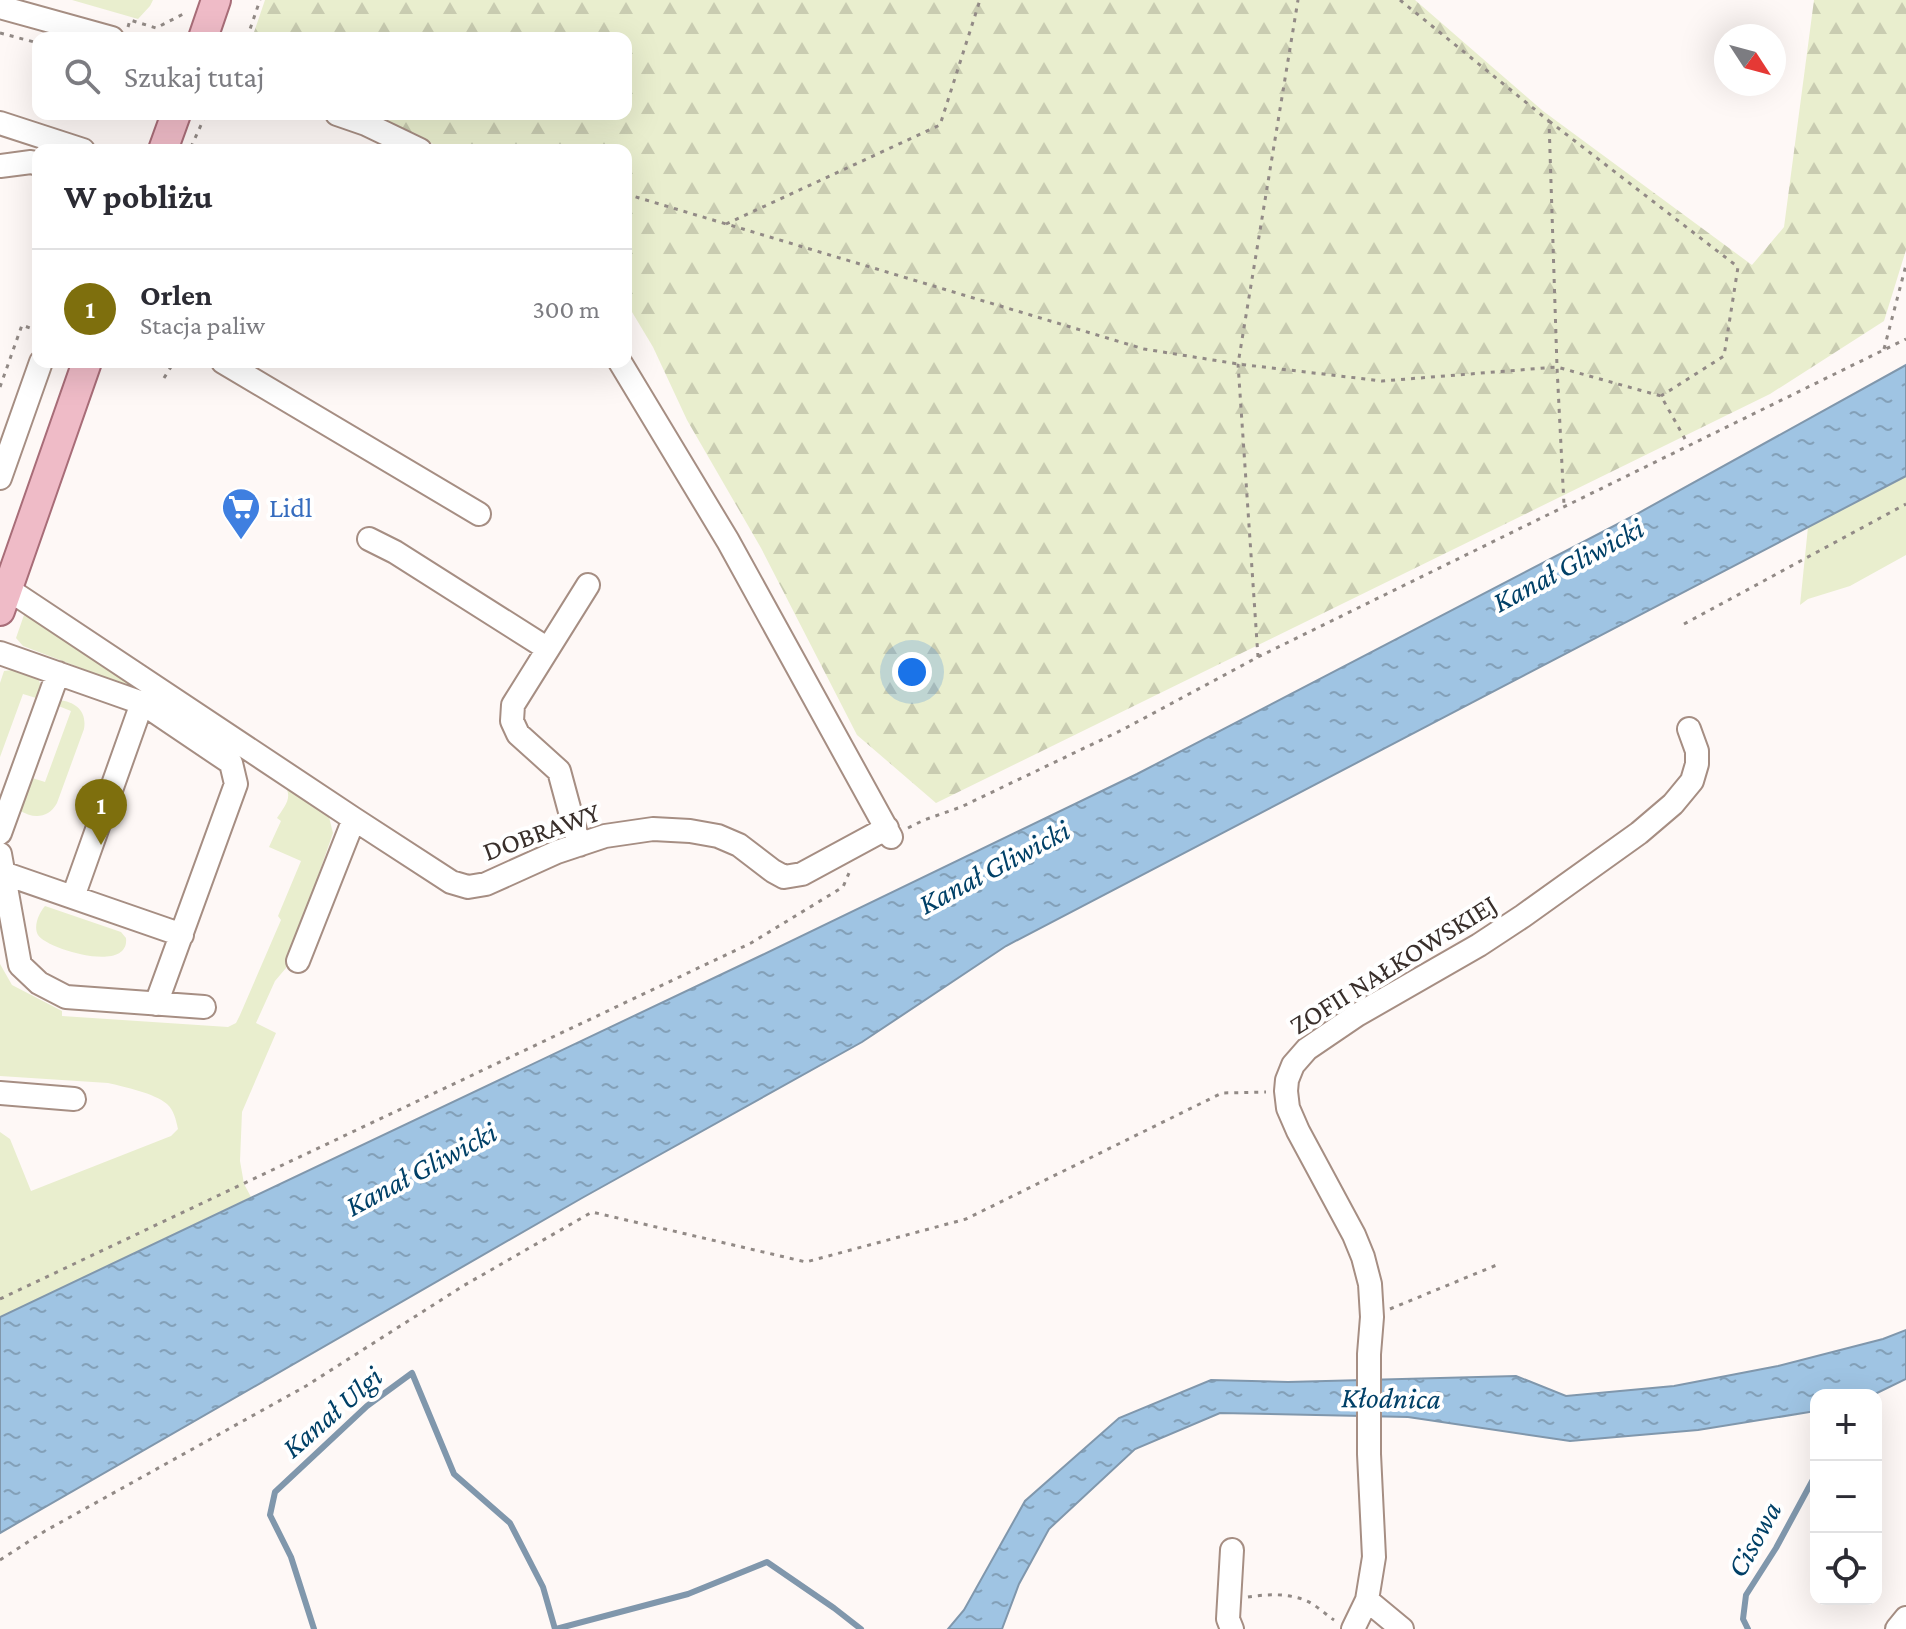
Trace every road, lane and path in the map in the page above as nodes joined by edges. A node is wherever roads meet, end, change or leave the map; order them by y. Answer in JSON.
{"nodes":[{"id":1,"x":216,"y":0,"type":"edge"},
{"id":2,"x":260,"y":0,"type":"edge"},
{"id":3,"x":980,"y":0,"type":"edge"},
{"id":4,"x":1298,"y":0,"type":"edge"},
{"id":5,"x":1400,"y":0,"type":"edge"},
{"id":6,"x":0,"y":7,"type":"edge"},
{"id":7,"x":40,"y":9,"type":"edge"},
{"id":8,"x":187,"y":12,"type":"dead end"},
{"id":9,"x":114,"y":32,"type":"edge"},
{"id":10,"x":121,"y":32,"type":"edge"},
{"id":11,"x":205,"y":32,"type":"edge"},
{"id":12,"x":249,"y":32,"type":"edge"},
{"id":13,"x":0,"y":33,"type":"edge"},
{"id":14,"x":32,"y":41,"type":"edge"},
{"id":15,"x":174,"y":120,"type":"edge"},
{"id":16,"x":203,"y":120,"type":"edge"},
{"id":17,"x":354,"y":120,"type":"edge"},
{"id":18,"x":1549,"y":121,"type":"junction"},
{"id":19,"x":0,"y":123,"type":"edge"},
{"id":20,"x":65,"y":144,"type":"edge"},
{"id":21,"x":165,"y":144,"type":"edge"},
{"id":22,"x":192,"y":144,"type":"edge"},
{"id":23,"x":408,"y":144,"type":"edge"},
{"id":24,"x":32,"y":162,"type":"edge"},
{"id":25,"x":0,"y":166,"type":"edge"},
{"id":26,"x":632,"y":196,"type":"edge"},
{"id":27,"x":726,"y":224,"type":"junction"},
{"id":28,"x":1906,"y":265,"type":"edge"},
{"id":29,"x":32,"y":329,"type":"edge"},
{"id":30,"x":1906,"y":339,"type":"edge"},
{"id":31,"x":1884,"y":349,"type":"junction"},
{"id":32,"x":1238,"y":364,"type":"junction"},
{"id":33,"x":1557,"y":367,"type":"junction"},
{"id":34,"x":39,"y":368,"type":"edge"},
{"id":35,"x":85,"y":368,"type":"edge"},
{"id":36,"x":170,"y":368,"type":"edge"},
{"id":37,"x":241,"y":368,"type":"edge"},
{"id":38,"x":624,"y":368,"type":"edge"},
{"id":39,"x":164,"y":378,"type":"dead end"},
{"id":40,"x":0,"y":387,"type":"edge"},
{"id":41,"x":1661,"y":396,"type":"junction"},
{"id":42,"x":1685,"y":439,"type":"dead end"},
{"id":43,"x":0,"y":478,"type":"edge"},
{"id":44,"x":1906,"y":504,"type":"edge"},
{"id":45,"x":1564,"y":505,"type":"junction"},
{"id":46,"x":479,"y":514,"type":"dead end"},
{"id":47,"x":369,"y":539,"type":"dead end"},
{"id":48,"x":588,"y":585,"type":"dead end"},
{"id":49,"x":4,"y":600,"type":"edge"},
{"id":50,"x":1684,"y":624,"type":"dead end"},
{"id":51,"x":548,"y":649,"type":"junction"},
{"id":52,"x":0,"y":653,"type":"edge"},
{"id":53,"x":1258,"y":657,"type":"junction"},
{"id":54,"x":58,"y":673,"type":"junction"},
{"id":55,"x":142,"y":703,"type":"junction"},
{"id":56,"x":1689,"y":729,"type":"dead end"},
{"id":57,"x":354,"y":819,"type":"junction"},
{"id":58,"x":889,"y":832,"type":"junction"},
{"id":59,"x":0,"y":833,"type":"edge"},
{"id":60,"x":579,"y":845,"type":"junction"},
{"id":61,"x":2,"y":863,"type":"edge"},
{"id":62,"x":854,"y":863,"type":"dead end"},
{"id":63,"x":73,"y":897,"type":"junction"},
{"id":64,"x":182,"y":935,"type":"junction"},
{"id":65,"x":7,"y":936,"type":"edge"},
{"id":66,"x":298,"y":961,"type":"dead end"},
{"id":67,"x":156,"y":1004,"type":"junction"},
{"id":68,"x":204,"y":1007,"type":"dead end"},
{"id":69,"x":1286,"y":1091,"type":"junction"},
{"id":70,"x":0,"y":1093,"type":"edge"},
{"id":71,"x":74,"y":1099,"type":"dead end"},
{"id":72,"x":1499,"y":1264,"type":"dead end"},
{"id":73,"x":0,"y":1299,"type":"edge"},
{"id":74,"x":1372,"y":1317,"type":"junction"},
{"id":75,"x":1232,"y":1550,"type":"dead end"},
{"id":76,"x":0,"y":1560,"type":"edge"},
{"id":77,"x":1367,"y":1600,"type":"junction"},
{"id":78,"x":1229,"y":1601,"type":"junction"},
{"id":79,"x":1906,"y":1618,"type":"edge"},
{"id":80,"x":1343,"y":1624,"type":"edge"},
{"id":81,"x":1232,"y":1629,"type":"edge"},
{"id":82,"x":1402,"y":1629,"type":"edge"},
{"id":83,"x":1897,"y":1629,"type":"edge"}],
"edges":[{"from":1,"to":11,"type":"main road"},
{"from":2,"to":12,"type":"path"},
{"from":3,"to":27,"type":"path"},
{"from":4,"to":32,"type":"path"},
{"from":5,"to":18,"type":"path"},
{"from":6,"to":7,"type":"street"},
{"from":7,"to":9,"type":"street"},
{"from":8,"to":10,"type":"path"},
{"from":13,"to":14,"type":"path"},
{"from":15,"to":21,"type":"main road"},
{"from":16,"to":22,"type":"path"},
{"from":17,"to":23,"type":"street"},
{"from":18,"to":33,"type":"path"},
{"from":18,"to":41,"type":"path"},
{"from":19,"to":20,"type":"street"},
{"from":24,"to":25,"type":"street"},
{"from":26,"to":27,"type":"path"},
{"from":27,"to":32,"type":"path"},
{"from":28,"to":31,"type":"path"},
{"from":29,"to":40,"type":"path"},
{"from":30,"to":31,"type":"path"},
{"from":31,"to":45,"type":"path"},
{"from":32,"to":33,"type":"path"},
{"from":32,"to":53,"type":"path"},
{"from":33,"to":41,"type":"path"},
{"from":33,"to":45,"type":"path"},
{"from":34,"to":43,"type":"street"},
{"from":35,"to":49,"type":"main road"},
{"from":36,"to":39,"type":"path"},
{"from":37,"to":46,"type":"street"},
{"from":38,"to":58,"type":"street"},
{"from":41,"to":42,"type":"path"},
{"from":44,"to":50,"type":"path"},
{"from":45,"to":53,"type":"path"},
{"from":47,"to":51,"type":"street"},
{"from":48,"to":51,"type":"street"},
{"from":49,"to":57,"type":"street"},
{"from":51,"to":60,"type":"street"},
{"from":52,"to":54,"type":"street"},
{"from":53,"to":58,"type":"path"},
{"from":54,"to":55,"type":"street"},
{"from":54,"to":59,"type":"street"},
{"from":55,"to":63,"type":"street"},
{"from":55,"to":64,"type":"street"},
{"from":56,"to":69,"type":"street","name":"ZOFII NAŁKOWSKIEJ"},
{"from":57,"to":60,"type":"street","name":"DOBRAWY"},
{"from":57,"to":66,"type":"street"},
{"from":58,"to":60,"type":"street","name":"DOBRAWY"},
{"from":61,"to":63,"type":"street"},
{"from":61,"to":65,"type":"street"},
{"from":62,"to":73,"type":"path"},
{"from":63,"to":64,"type":"street"},
{"from":64,"to":67,"type":"street"},
{"from":65,"to":67,"type":"street"},
{"from":67,"to":68,"type":"street"},
{"from":69,"to":74,"type":"street"},
{"from":69,"to":76,"type":"path"},
{"from":70,"to":71,"type":"street"},
{"from":72,"to":74,"type":"path"},
{"from":74,"to":77,"type":"street"},
{"from":75,"to":78,"type":"street"},
{"from":77,"to":80,"type":"street"},
{"from":77,"to":82,"type":"street"},
{"from":78,"to":80,"type":"path"},
{"from":78,"to":81,"type":"street"},
{"from":79,"to":83,"type":"street"}]}
